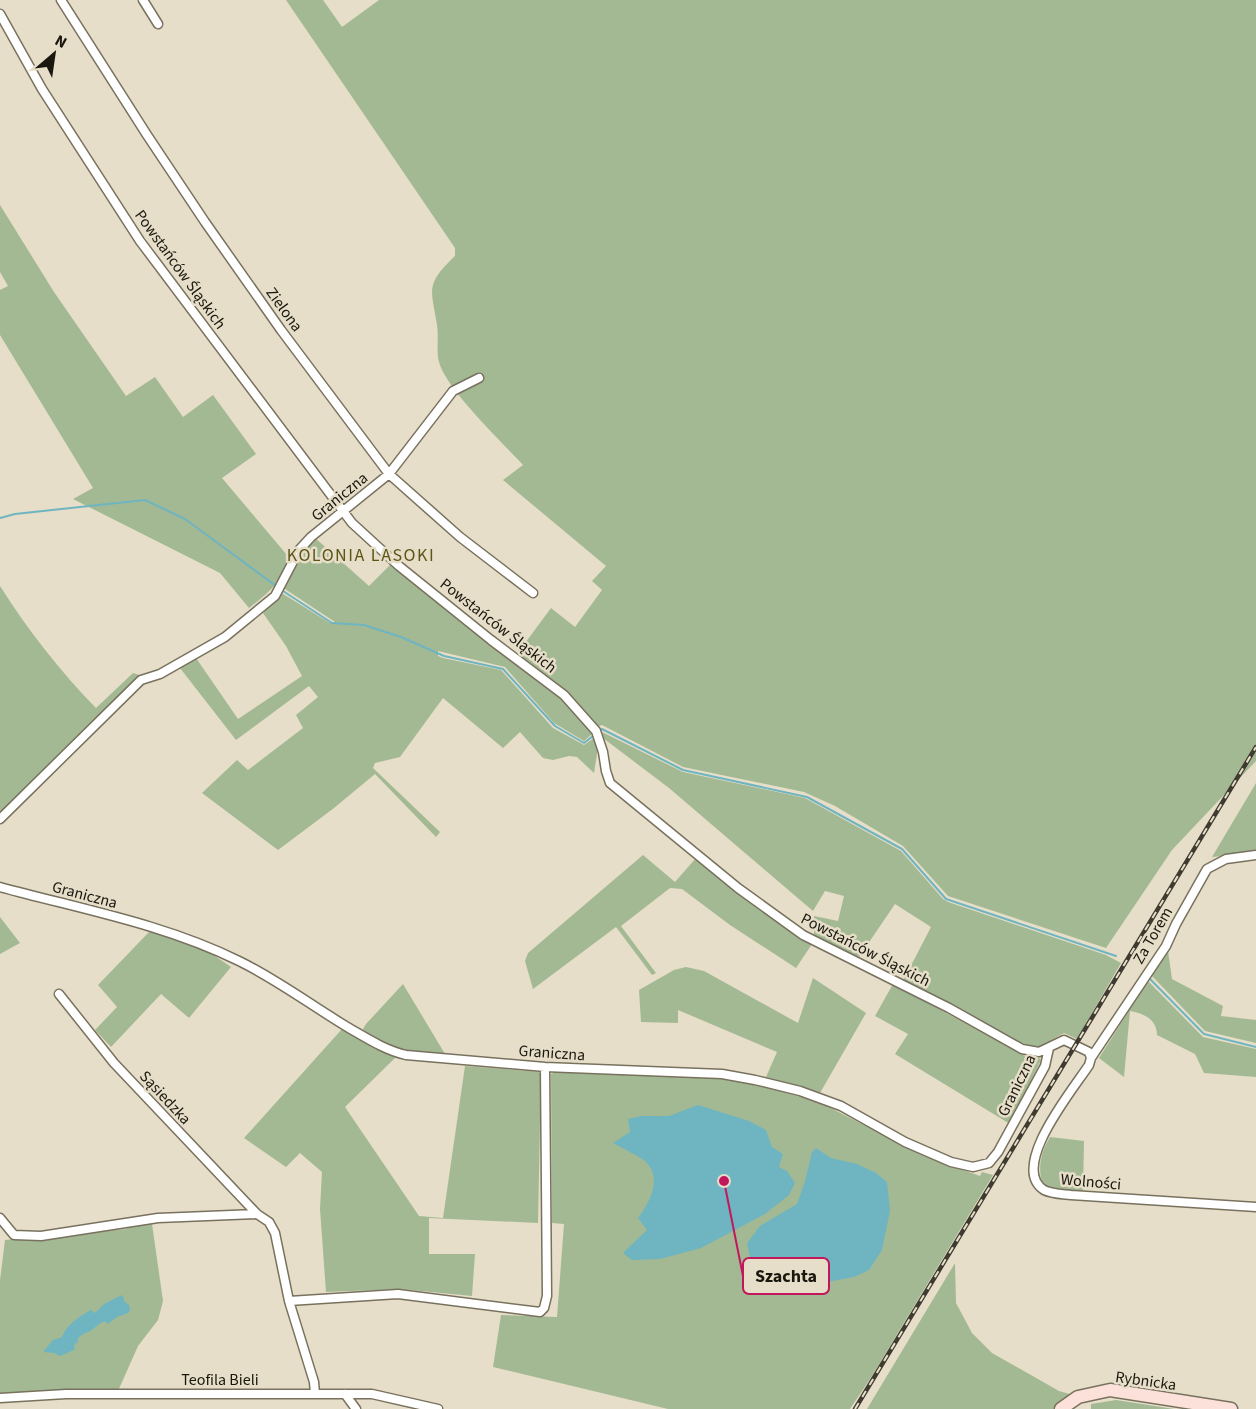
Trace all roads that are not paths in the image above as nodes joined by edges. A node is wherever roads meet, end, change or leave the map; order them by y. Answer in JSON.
{"nodes":[{"id":1,"x":62,"y":0,"type":"edge"},
{"id":2,"x":143,"y":0,"type":"edge"},
{"id":3,"x":0,"y":14,"type":"edge"},
{"id":4,"x":158,"y":24,"type":"dead end"},
{"id":5,"x":479,"y":378,"type":"dead end"},
{"id":6,"x":389,"y":474,"type":"junction"},
{"id":7,"x":343,"y":511,"type":"junction"},
{"id":8,"x":532,"y":593,"type":"dead end"},
{"id":9,"x":0,"y":819,"type":"edge"},
{"id":10,"x":1256,"y":855,"type":"edge"},
{"id":11,"x":0,"y":886,"type":"edge"},
{"id":12,"x":59,"y":994,"type":"dead end"},
{"id":13,"x":1049,"y":1048,"type":"junction"},
{"id":14,"x":1090,"y":1055,"type":"junction"},
{"id":15,"x":545,"y":1067,"type":"junction"},
{"id":16,"x":1256,"y":1207,"type":"edge"},
{"id":17,"x":257,"y":1214,"type":"junction"},
{"id":18,"x":0,"y":1218,"type":"edge"},
{"id":19,"x":290,"y":1300,"type":"junction"},
{"id":20,"x":315,"y":1394,"type":"junction"},
{"id":21,"x":345,"y":1394,"type":"junction"},
{"id":22,"x":360,"y":1394,"type":"junction"},
{"id":23,"x":0,"y":1398,"type":"edge"},
{"id":24,"x":358,"y":1409,"type":"edge"},
{"id":25,"x":438,"y":1409,"type":"edge"},
{"id":26,"x":1061,"y":1409,"type":"edge"},
{"id":27,"x":1231,"y":1409,"type":"edge"}],
"edges":[{"from":1,"to":6,"type":"street","name":"Zielona"},
{"from":2,"to":4,"type":"street"},
{"from":3,"to":7,"type":"street","name":"Powstańców Śląskich"},
{"from":5,"to":6,"type":"street","name":"Graniczna"},
{"from":6,"to":7,"type":"street","name":"Graniczna"},
{"from":6,"to":8,"type":"street","name":"Zielona"},
{"from":7,"to":9,"type":"street","name":"Graniczna"},
{"from":7,"to":13,"type":"street","name":"Powstańców Śląskich"},
{"from":10,"to":14,"type":"street","name":"Za Torem"},
{"from":11,"to":15,"type":"street","name":"Graniczna"},
{"from":12,"to":17,"type":"street","name":"Sąsiedzka"},
{"from":13,"to":14,"type":"street","name":"Powstańców Śląskich"},
{"from":13,"to":15,"type":"street","name":"Graniczna"},
{"from":14,"to":16,"type":"street","name":"Wolności"},
{"from":15,"to":19,"type":"street"},
{"from":17,"to":18,"type":"street"},
{"from":17,"to":19,"type":"street","name":"Sąsiedzka"},
{"from":19,"to":20,"type":"street","name":"Sąsiedzka"},
{"from":20,"to":21,"type":"street","name":"Teofila Bieli"},
{"from":20,"to":23,"type":"street","name":"Teofila Bieli"},
{"from":21,"to":22,"type":"street","name":"Teofila Bieli"},
{"from":21,"to":24,"type":"street"},
{"from":22,"to":24,"type":"street"},
{"from":22,"to":25,"type":"street","name":"Teofila Bieli"},
{"from":26,"to":27,"type":"street","name":"Rybnicka"}]}
